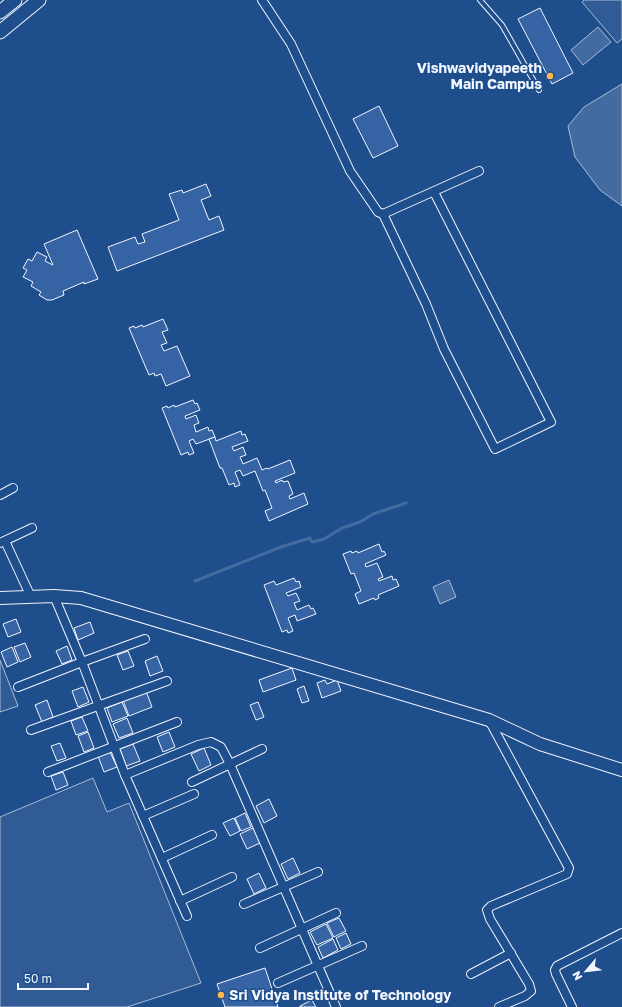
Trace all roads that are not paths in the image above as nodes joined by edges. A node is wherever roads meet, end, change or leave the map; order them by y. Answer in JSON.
{"nodes":[{"id":1,"x":15,"y":0,"type":"edge"},
{"id":2,"x":39,"y":0,"type":"edge"},
{"id":3,"x":262,"y":0,"type":"edge"},
{"id":4,"x":480,"y":0,"type":"edge"},
{"id":5,"x":0,"y":12,"type":"edge"},
{"id":6,"x":0,"y":32,"type":"edge"},
{"id":7,"x":539,"y":90,"type":"dead end"},
{"id":8,"x":479,"y":171,"type":"dead end"},
{"id":9,"x":434,"y":192,"type":"junction"},
{"id":10,"x":382,"y":214,"type":"junction"},
{"id":11,"x":13,"y":488,"type":"dead end"},
{"id":12,"x":0,"y":495,"type":"edge"},
{"id":13,"x":32,"y":528,"type":"dead end"},
{"id":14,"x":3,"y":542,"type":"edge"},
{"id":15,"x":54,"y":596,"type":"junction"},
{"id":16,"x":31,"y":597,"type":"junction"},
{"id":17,"x":0,"y":598,"type":"edge"},
{"id":18,"x":145,"y":639,"type":"dead end"},
{"id":19,"x":82,"y":662,"type":"junction"},
{"id":20,"x":167,"y":681,"type":"dead end"},
{"id":21,"x":18,"y":687,"type":"dead end"},
{"id":22,"x":99,"y":706,"type":"junction"},
{"id":23,"x":489,"y":720,"type":"junction"},
{"id":24,"x":177,"y":722,"type":"dead end"},
{"id":25,"x":31,"y":730,"type":"dead end"},
{"id":26,"x":114,"y":746,"type":"junction"},
{"id":27,"x":262,"y":749,"type":"dead end"},
{"id":28,"x":230,"y":764,"type":"junction"},
{"id":29,"x":622,"y":770,"type":"edge"},
{"id":30,"x":48,"y":772,"type":"dead end"},
{"id":31,"x":125,"y":775,"type":"junction"},
{"id":32,"x":192,"y":782,"type":"dead end"},
{"id":33,"x":194,"y":794,"type":"dead end"},
{"id":34,"x":143,"y":816,"type":"junction"},
{"id":35,"x":212,"y":836,"type":"dead end"},
{"id":36,"x":162,"y":858,"type":"junction"},
{"id":37,"x":318,"y":872,"type":"dead end"},
{"id":38,"x":232,"y":877,"type":"dead end"},
{"id":39,"x":284,"y":887,"type":"junction"},
{"id":40,"x":180,"y":901,"type":"junction"},
{"id":41,"x":244,"y":904,"type":"dead end"},
{"id":42,"x":336,"y":913,"type":"dead end"},
{"id":43,"x":187,"y":916,"type":"dead end"},
{"id":44,"x":302,"y":929,"type":"junction"},
{"id":45,"x":622,"y":933,"type":"edge"},
{"id":46,"x":362,"y":946,"type":"dead end"},
{"id":47,"x":260,"y":948,"type":"dead end"},
{"id":48,"x":510,"y":953,"type":"junction"},
{"id":49,"x":318,"y":965,"type":"junction"},
{"id":50,"x":471,"y":974,"type":"dead end"},
{"id":51,"x":278,"y":983,"type":"dead end"},
{"id":52,"x":336,"y":1007,"type":"edge"},
{"id":53,"x":499,"y":1007,"type":"edge"},
{"id":54,"x":572,"y":1007,"type":"edge"}],
"edges":[{"from":1,"to":5,"type":"main road"},
{"from":2,"to":6,"type":"main road"},
{"from":3,"to":10,"type":"street"},
{"from":4,"to":7,"type":"lane"},
{"from":8,"to":9,"type":"street"},
{"from":9,"to":10,"type":"street"},
{"from":9,"to":10,"type":"street"},
{"from":11,"to":12,"type":"street"},
{"from":13,"to":14,"type":"street"},
{"from":14,"to":16,"type":"street"},
{"from":15,"to":16,"type":"main road"},
{"from":15,"to":19,"type":"street"},
{"from":15,"to":23,"type":"main road"},
{"from":16,"to":17,"type":"main road"},
{"from":18,"to":19,"type":"street"},
{"from":19,"to":21,"type":"street"},
{"from":19,"to":22,"type":"street"},
{"from":20,"to":22,"type":"street"},
{"from":22,"to":25,"type":"street"},
{"from":22,"to":26,"type":"street"},
{"from":23,"to":29,"type":"main road"},
{"from":23,"to":48,"type":"street"},
{"from":24,"to":26,"type":"street"},
{"from":26,"to":30,"type":"street"},
{"from":26,"to":31,"type":"street"},
{"from":27,"to":28,"type":"street"},
{"from":28,"to":31,"type":"street"},
{"from":28,"to":32,"type":"street"},
{"from":28,"to":39,"type":"street"},
{"from":31,"to":34,"type":"street"},
{"from":33,"to":34,"type":"street"},
{"from":34,"to":36,"type":"street"},
{"from":35,"to":36,"type":"street"},
{"from":36,"to":40,"type":"street"},
{"from":37,"to":39,"type":"street"},
{"from":38,"to":40,"type":"street"},
{"from":39,"to":41,"type":"street"},
{"from":39,"to":44,"type":"street"},
{"from":40,"to":43,"type":"street"},
{"from":42,"to":44,"type":"street"},
{"from":44,"to":47,"type":"street"},
{"from":44,"to":49,"type":"street"},
{"from":45,"to":54,"type":"street"},
{"from":46,"to":49,"type":"street"},
{"from":48,"to":50,"type":"street"},
{"from":48,"to":53,"type":"street"},
{"from":49,"to":51,"type":"street"},
{"from":49,"to":52,"type":"street"}]}
